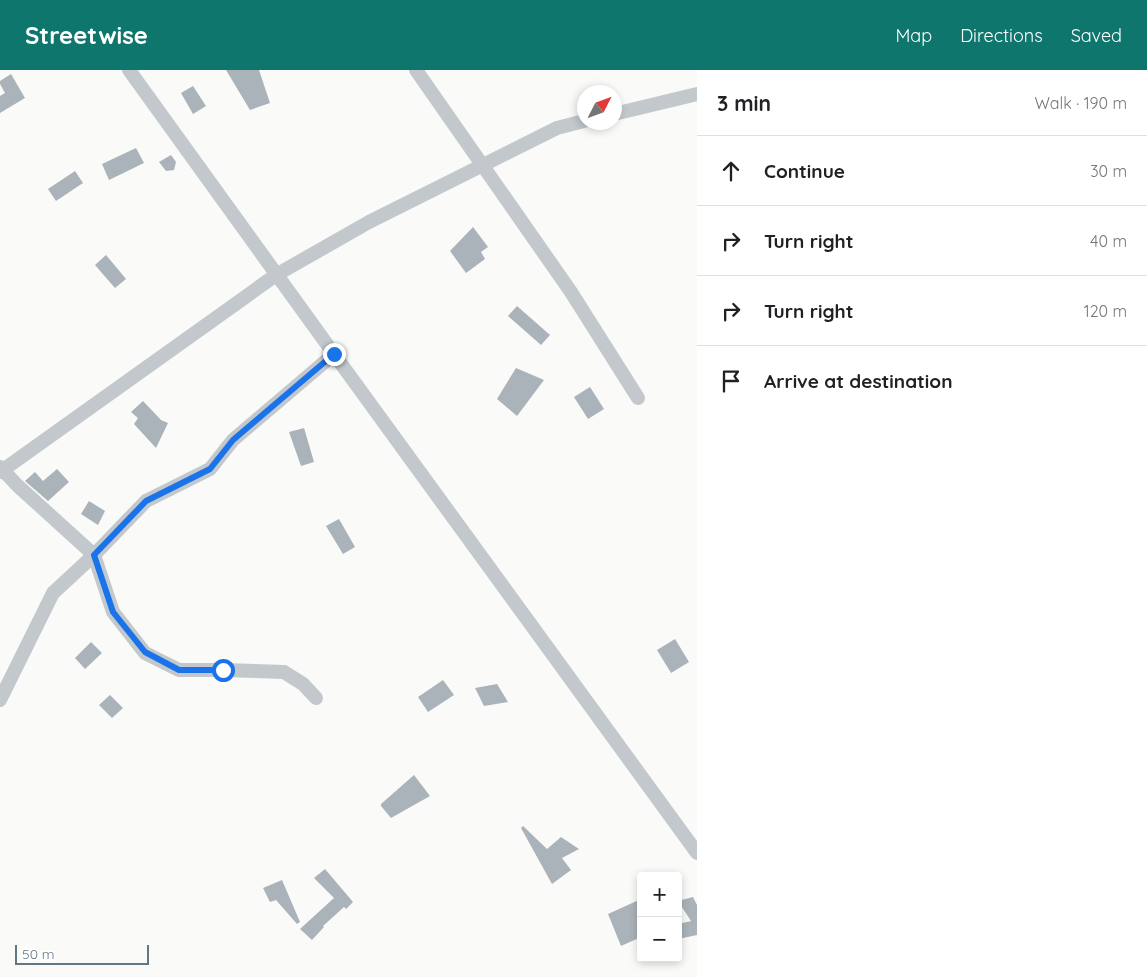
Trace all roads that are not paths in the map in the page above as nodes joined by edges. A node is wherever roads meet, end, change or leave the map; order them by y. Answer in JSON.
{"nodes":[{"id":1,"x":129,"y":70,"type":"edge"},
{"id":2,"x":416,"y":70,"type":"edge"},
{"id":3,"x":697,"y":94,"type":"edge"},
{"id":4,"x":622,"y":112,"type":"edge"},
{"id":5,"x":577,"y":124,"type":"edge"},
{"id":6,"x":482,"y":166,"type":"junction"},
{"id":7,"x":276,"y":275,"type":"junction"},
{"id":8,"x":334,"y":354,"type":"junction"},
{"id":9,"x":638,"y":398,"type":"dead end"},
{"id":10,"x":1,"y":469,"type":"edge"},
{"id":11,"x":94,"y":555,"type":"junction"},
{"id":12,"x":316,"y":698,"type":"dead end"},
{"id":13,"x":0,"y":700,"type":"edge"},
{"id":14,"x":697,"y":853,"type":"edge"}],
"edges":[{"from":1,"to":7,"type":"street"},
{"from":2,"to":6,"type":"street"},
{"from":3,"to":4,"type":"street"},
{"from":5,"to":6,"type":"street"},
{"from":6,"to":7,"type":"street"},
{"from":6,"to":9,"type":"street"},
{"from":7,"to":8,"type":"street"},
{"from":7,"to":10,"type":"street"},
{"from":8,"to":11,"type":"street"},
{"from":8,"to":14,"type":"street"},
{"from":10,"to":11,"type":"street"},
{"from":11,"to":12,"type":"street"},
{"from":11,"to":13,"type":"street"}]}
